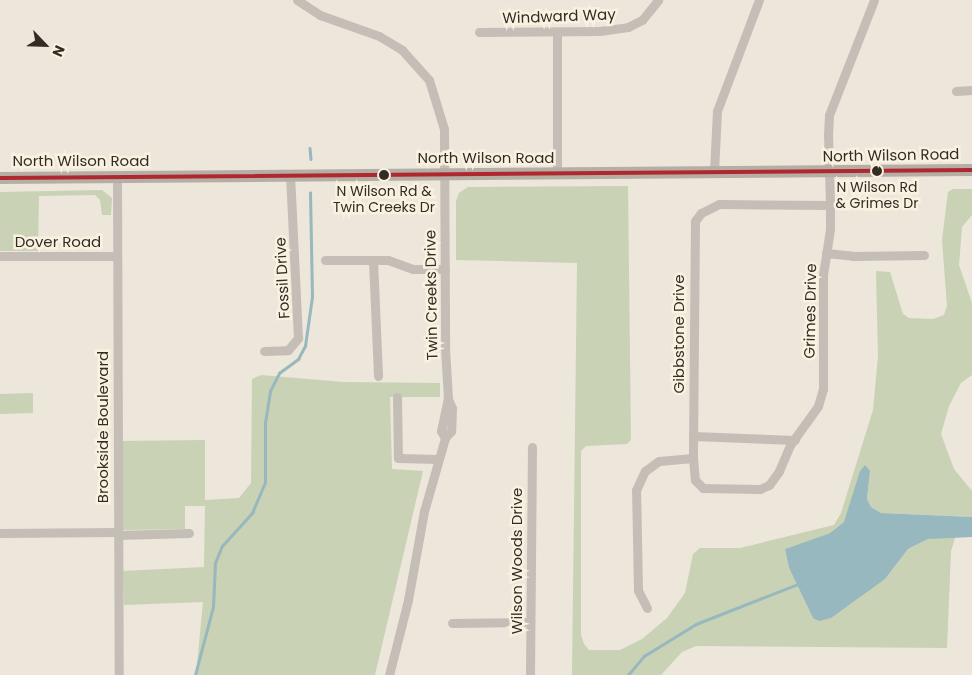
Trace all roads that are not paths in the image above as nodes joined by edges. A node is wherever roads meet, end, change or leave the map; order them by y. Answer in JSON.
{"nodes":[{"id":1,"x":297,"y":0,"type":"edge"},
{"id":2,"x":658,"y":0,"type":"edge"},
{"id":3,"x":759,"y":0,"type":"edge"},
{"id":4,"x":874,"y":0,"type":"edge"},
{"id":5,"x":479,"y":32,"type":"dead end"},
{"id":6,"x":557,"y":32,"type":"junction"},
{"id":7,"x":972,"y":90,"type":"edge"},
{"id":8,"x":956,"y":91,"type":"dead end"},
{"id":9,"x":972,"y":170,"type":"edge"},
{"id":10,"x":714,"y":172,"type":"junction"},
{"id":11,"x":829,"y":172,"type":"junction"},
{"id":12,"x":557,"y":174,"type":"junction"},
{"id":13,"x":444,"y":175,"type":"junction"},
{"id":14,"x":290,"y":177,"type":"junction"},
{"id":15,"x":0,"y":178,"type":"edge"},
{"id":16,"x":117,"y":178,"type":"junction"},
{"id":17,"x":830,"y":205,"type":"junction"},
{"id":18,"x":826,"y":253,"type":"junction"},
{"id":19,"x":924,"y":255,"type":"dead end"},
{"id":20,"x":0,"y":256,"type":"edge"},
{"id":21,"x":117,"y":256,"type":"junction"},
{"id":22,"x":325,"y":260,"type":"dead end"},
{"id":23,"x":373,"y":260,"type":"junction"},
{"id":24,"x":445,"y":269,"type":"junction"},
{"id":25,"x":264,"y":351,"type":"dead end"},
{"id":26,"x":378,"y":376,"type":"dead end"},
{"id":27,"x":397,"y":397,"type":"dead end"},
{"id":28,"x":693,"y":436,"type":"junction"},
{"id":29,"x":794,"y":440,"type":"junction"},
{"id":30,"x":532,"y":447,"type":"dead end"},
{"id":31,"x":693,"y":458,"type":"junction"},
{"id":32,"x":438,"y":460,"type":"junction"},
{"id":33,"x":118,"y":533,"type":"junction"},
{"id":34,"x":189,"y":533,"type":"dead end"},
{"id":35,"x":0,"y":534,"type":"edge"},
{"id":36,"x":647,"y":608,"type":"dead end"},
{"id":37,"x":530,"y":622,"type":"junction"},
{"id":38,"x":452,"y":623,"type":"dead end"},
{"id":39,"x":119,"y":675,"type":"edge"},
{"id":40,"x":388,"y":675,"type":"edge"},
{"id":41,"x":530,"y":675,"type":"edge"}],
"edges":[{"from":1,"to":13,"type":"street","name":"Twin Creeks Drive"},
{"from":2,"to":6,"type":"street","name":"Windward Way"},
{"from":3,"to":10,"type":"street"},
{"from":4,"to":11,"type":"street","name":"Grimes Drive"},
{"from":5,"to":6,"type":"street","name":"Windward Way"},
{"from":6,"to":12,"type":"street"},
{"from":7,"to":8,"type":"street"},
{"from":9,"to":11,"type":"main road","name":"North Wilson Road"},
{"from":10,"to":11,"type":"main road","name":"North Wilson Road"},
{"from":10,"to":12,"type":"main road","name":"North Wilson Road"},
{"from":11,"to":17,"type":"street","name":"Grimes Drive"},
{"from":12,"to":13,"type":"main road","name":"North Wilson Road"},
{"from":13,"to":14,"type":"main road","name":"North Wilson Road"},
{"from":13,"to":24,"type":"street","name":"Twin Creeks Drive"},
{"from":14,"to":16,"type":"main road","name":"North Wilson Road"},
{"from":14,"to":25,"type":"street","name":"Fossil Drive"},
{"from":15,"to":16,"type":"main road","name":"North Wilson Road"},
{"from":16,"to":21,"type":"street","name":"Brookside Boulevard"},
{"from":17,"to":18,"type":"street","name":"Grimes Drive"},
{"from":17,"to":28,"type":"street","name":"Gibbstone Drive"},
{"from":18,"to":19,"type":"street"},
{"from":18,"to":29,"type":"street","name":"Grimes Drive"},
{"from":20,"to":21,"type":"street","name":"Dover Road"},
{"from":21,"to":33,"type":"street","name":"Brookside Boulevard"},
{"from":22,"to":23,"type":"street"},
{"from":23,"to":24,"type":"street"},
{"from":23,"to":26,"type":"street"},
{"from":24,"to":32,"type":"street","name":"Twin Creeks Drive"},
{"from":27,"to":32,"type":"street"},
{"from":28,"to":29,"type":"street"},
{"from":28,"to":31,"type":"street","name":"Gibbstone Drive"},
{"from":29,"to":31,"type":"street","name":"Grimes Drive"},
{"from":30,"to":37,"type":"street","name":"Wilson Woods Drive"},
{"from":31,"to":36,"type":"street"},
{"from":32,"to":40,"type":"street","name":"Twin Creeks Drive"},
{"from":33,"to":34,"type":"street"},
{"from":33,"to":35,"type":"street"},
{"from":33,"to":39,"type":"street","name":"Brookside Boulevard"},
{"from":37,"to":38,"type":"street"},
{"from":37,"to":41,"type":"street","name":"Wilson Woods Drive"}]}
